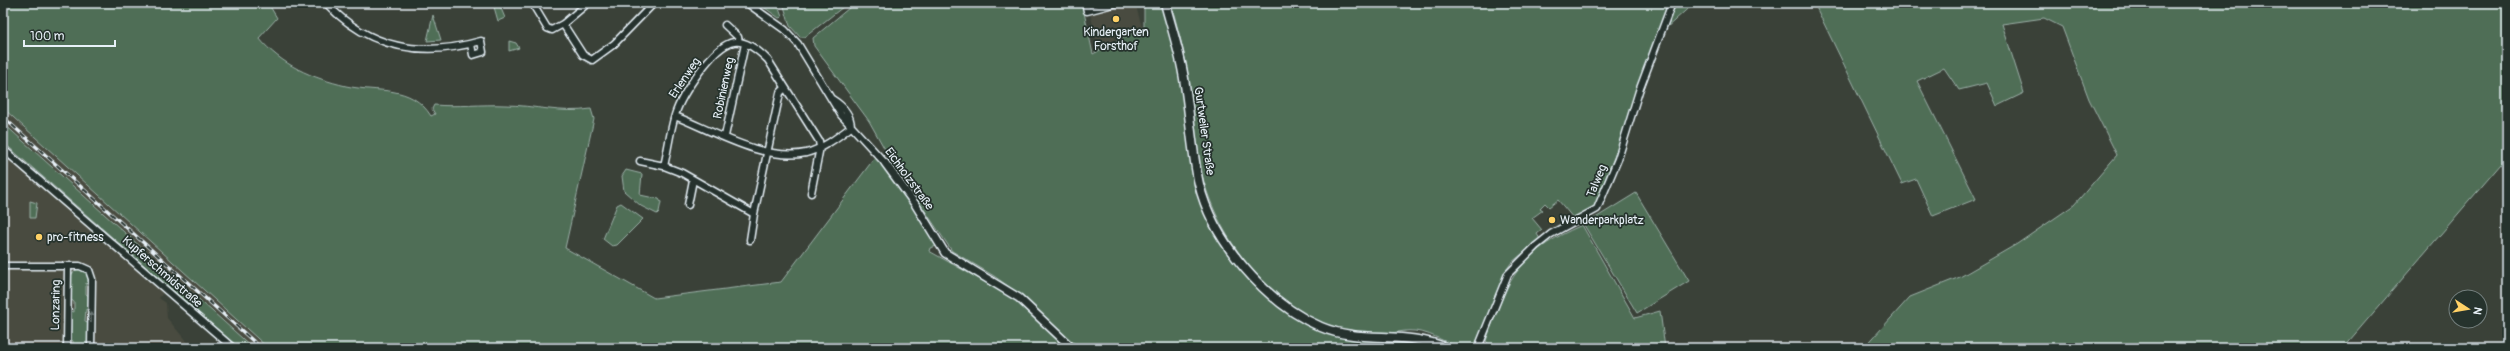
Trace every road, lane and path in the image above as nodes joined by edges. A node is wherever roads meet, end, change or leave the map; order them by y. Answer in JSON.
{"nodes":[{"id":1,"x":326,"y":3,"type":"edge"},
{"id":2,"x":532,"y":3,"type":"edge"},
{"id":3,"x":588,"y":3,"type":"edge"},
{"id":4,"x":654,"y":3,"type":"edge"},
{"id":5,"x":747,"y":3,"type":"edge"},
{"id":6,"x":1085,"y":3,"type":"edge"},
{"id":7,"x":1117,"y":3,"type":"edge"},
{"id":8,"x":1165,"y":3,"type":"edge"},
{"id":9,"x":1672,"y":3,"type":"edge"},
{"id":10,"x":563,"y":24,"type":"junction"},
{"id":11,"x":725,"y":25,"type":"dead end"},
{"id":12,"x":742,"y":43,"type":"junction"},
{"id":13,"x":471,"y":44,"type":"dead end"},
{"id":14,"x":785,"y":88,"type":"junction"},
{"id":15,"x":675,"y":116,"type":"junction"},
{"id":16,"x":852,"y":127,"type":"junction"},
{"id":17,"x":726,"y":136,"type":"junction"},
{"id":18,"x":820,"y":147,"type":"junction"},
{"id":19,"x":3,"y":149,"type":"edge"},
{"id":20,"x":767,"y":153,"type":"junction"},
{"id":21,"x":640,"y":161,"type":"dead end"},
{"id":22,"x":885,"y":163,"type":"joint"},
{"id":23,"x":664,"y":166,"type":"junction"},
{"id":24,"x":693,"y":180,"type":"junction"},
{"id":25,"x":811,"y":193,"type":"dead end"},
{"id":26,"x":688,"y":205,"type":"dead end"},
{"id":27,"x":754,"y":214,"type":"junction"},
{"id":28,"x":750,"y":240,"type":"dead end"},
{"id":29,"x":3,"y":266,"type":"edge"},
{"id":30,"x":68,"y":267,"type":"junction"},
{"id":31,"x":67,"y":348,"type":"edge"},
{"id":32,"x":91,"y":348,"type":"edge"},
{"id":33,"x":233,"y":348,"type":"edge"},
{"id":34,"x":1072,"y":348,"type":"edge"},
{"id":35,"x":1446,"y":348,"type":"edge"},
{"id":36,"x":1478,"y":348,"type":"edge"}],
"edges":[{"from":1,"to":13,"type":"street"},
{"from":2,"to":10,"type":"street"},
{"from":3,"to":10,"type":"street"},
{"from":4,"to":10,"type":"street"},
{"from":5,"to":16,"type":"street"},
{"from":6,"to":7,"type":"street"},
{"from":8,"to":35,"type":"main road","name":"Gurtweiler Straße"},
{"from":9,"to":36,"type":"street","name":"Talweg"},
{"from":11,"to":12,"type":"street"},
{"from":12,"to":14,"type":"street"},
{"from":12,"to":15,"type":"street","name":"Erlenweg"},
{"from":12,"to":17,"type":"street","name":"Robinienweg"},
{"from":14,"to":18,"type":"street"},
{"from":14,"to":20,"type":"street"},
{"from":15,"to":17,"type":"street","name":"Robinienweg"},
{"from":15,"to":23,"type":"street","name":"Erlenweg"},
{"from":16,"to":18,"type":"street","name":"Robinienweg"},
{"from":16,"to":22,"type":"street","name":"Eichholzstraße"},
{"from":17,"to":20,"type":"street","name":"Robinienweg"},
{"from":18,"to":20,"type":"street","name":"Robinienweg"},
{"from":18,"to":25,"type":"street"},
{"from":19,"to":33,"type":"street","name":"Kupferschmidstraße"},
{"from":20,"to":27,"type":"street"},
{"from":21,"to":23,"type":"street"},
{"from":22,"to":34,"type":"street","name":"Eichholzstraße"},
{"from":23,"to":24,"type":"street"},
{"from":24,"to":26,"type":"street"},
{"from":24,"to":27,"type":"street"},
{"from":27,"to":28,"type":"street"},
{"from":29,"to":30,"type":"street"},
{"from":30,"to":31,"type":"street","name":"Lonzaring"},
{"from":32,"to":30,"type":"street","name":"Lonzaring","one_way":true}]}
